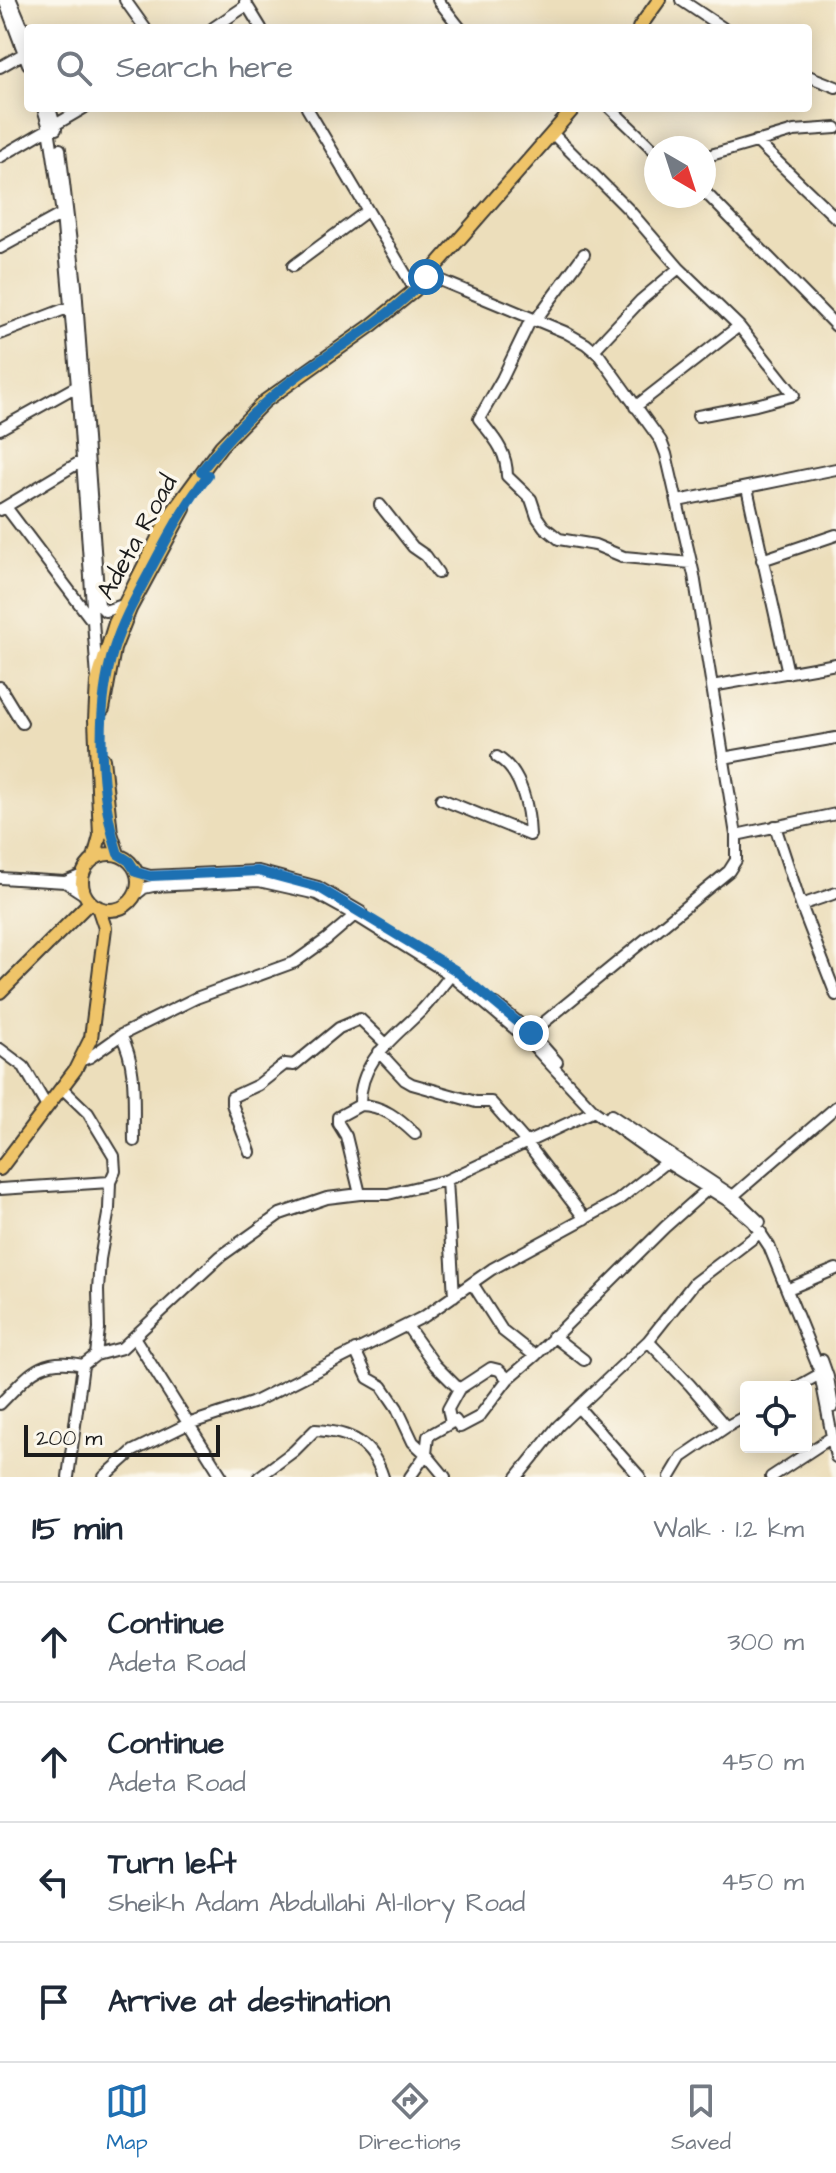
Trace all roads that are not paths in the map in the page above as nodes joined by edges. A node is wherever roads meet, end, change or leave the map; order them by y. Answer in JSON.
{"nodes":[{"id":1,"x":4,"y":0,"type":"edge"},
{"id":2,"x":11,"y":0,"type":"edge"},
{"id":3,"x":125,"y":0,"type":"edge"},
{"id":4,"x":438,"y":0,"type":"edge"},
{"id":5,"x":659,"y":0,"type":"edge"},
{"id":6,"x":668,"y":0,"type":"edge"},
{"id":7,"x":681,"y":0,"type":"edge"},
{"id":8,"x":246,"y":2,"type":"edge"},
{"id":9,"x":142,"y":24,"type":"edge"},
{"id":10,"x":218,"y":24,"type":"edge"},
{"id":11,"x":259,"y":24,"type":"edge"},
{"id":12,"x":457,"y":24,"type":"edge"},
{"id":13,"x":642,"y":24,"type":"edge"},
{"id":14,"x":651,"y":24,"type":"edge"},
{"id":15,"x":717,"y":24,"type":"edge"},
{"id":16,"x":24,"y":31,"type":"edge"},
{"id":17,"x":24,"y":49,"type":"edge"},
{"id":18,"x":24,"y":57,"type":"edge"},
{"id":19,"x":0,"y":67,"type":"edge"},
{"id":20,"x":812,"y":78,"type":"edge"},
{"id":21,"x":836,"y":87,"type":"edge"},
{"id":22,"x":45,"y":112,"type":"edge"},
{"id":23,"x":50,"y":112,"type":"edge"},
{"id":24,"x":77,"y":112,"type":"edge"},
{"id":25,"x":309,"y":112,"type":"edge"},
{"id":26,"x":571,"y":112,"type":"edge"},
{"id":27,"x":580,"y":112,"type":"edge"},
{"id":28,"x":614,"y":112,"type":"edge"},
{"id":29,"x":52,"y":126,"type":"junction"},
{"id":30,"x":836,"y":128,"type":"edge"},
{"id":31,"x":557,"y":138,"type":"junction"},
{"id":32,"x":644,"y":141,"type":"edge"},
{"id":33,"x":756,"y":141,"type":"junction"},
{"id":34,"x":716,"y":153,"type":"edge"},
{"id":35,"x":0,"y":157,"type":"edge"},
{"id":36,"x":716,"y":203,"type":"edge"},
{"id":37,"x":367,"y":211,"type":"junction"},
{"id":38,"x":62,"y":214,"type":"junction"},
{"id":39,"x":836,"y":218,"type":"edge"},
{"id":40,"x":0,"y":248,"type":"edge"},
{"id":41,"x":584,"y":254,"type":"dead end"},
{"id":42,"x":293,"y":266,"type":"dead end"},
{"id":43,"x":679,"y":268,"type":"junction"},
{"id":44,"x":435,"y":278,"type":"junction"},
{"id":45,"x":415,"y":290,"type":"junction"},
{"id":46,"x":70,"y":307,"type":"junction"},
{"id":47,"x":533,"y":320,"type":"junction"},
{"id":48,"x":739,"y":326,"type":"junction"},
{"id":49,"x":836,"y":326,"type":"edge"},
{"id":50,"x":0,"y":334,"type":"edge"},
{"id":51,"x":594,"y":350,"type":"junction"},
{"id":52,"x":77,"y":386,"type":"junction"},
{"id":53,"x":635,"y":407,"type":"junction"},
{"id":54,"x":698,"y":416,"type":"dead end"},
{"id":55,"x":0,"y":429,"type":"edge"},
{"id":56,"x":80,"y":462,"type":"junction"},
{"id":57,"x":836,"y":469,"type":"edge"},
{"id":58,"x":204,"y":473,"type":"junction"},
{"id":59,"x":747,"y":488,"type":"junction"},
{"id":60,"x":678,"y":501,"type":"junction"},
{"id":61,"x":380,"y":505,"type":"dead end"},
{"id":62,"x":3,"y":508,"type":"edge"},
{"id":63,"x":836,"y":535,"type":"edge"},
{"id":64,"x":762,"y":560,"type":"junction"},
{"id":65,"x":691,"y":563,"type":"junction"},
{"id":66,"x":438,"y":573,"type":"dead end"},
{"id":67,"x":123,"y":605,"type":"junction"},
{"id":68,"x":91,"y":619,"type":"junction"},
{"id":69,"x":836,"y":664,"type":"edge"},
{"id":70,"x":788,"y":673,"type":"junction"},
{"id":71,"x":97,"y":682,"type":"junction"},
{"id":72,"x":712,"y":686,"type":"junction"},
{"id":73,"x":0,"y":687,"type":"edge"},
{"id":74,"x":22,"y":723,"type":"dead end"},
{"id":75,"x":836,"y":738,"type":"edge"},
{"id":76,"x":497,"y":757,"type":"dead end"},
{"id":77,"x":723,"y":758,"type":"junction"},
{"id":78,"x":441,"y":799,"type":"dead end"},
{"id":79,"x":836,"y":814,"type":"edge"},
{"id":80,"x":775,"y":826,"type":"junction"},
{"id":81,"x":736,"y":835,"type":"junction"},
{"id":82,"x":118,"y":854,"type":"junction"},
{"id":83,"x":94,"y":858,"type":"junction"},
{"id":84,"x":136,"y":872,"type":"junction"},
{"id":85,"x":82,"y":875,"type":"junction"},
{"id":86,"x":0,"y":878,"type":"edge"},
{"id":87,"x":65,"y":882,"type":"junction"},
{"id":88,"x":836,"y":893,"type":"edge"},
{"id":89,"x":134,"y":896,"type":"junction"},
{"id":90,"x":91,"y":901,"type":"junction"},
{"id":91,"x":342,"y":904,"type":"junction"},
{"id":92,"x":801,"y":905,"type":"junction"},
{"id":93,"x":117,"y":909,"type":"junction"},
{"id":94,"x":355,"y":915,"type":"junction"},
{"id":95,"x":105,"y":928,"type":"junction"},
{"id":96,"x":451,"y":975,"type":"junction"},
{"id":97,"x":0,"y":992,"type":"edge"},
{"id":98,"x":836,"y":995,"type":"edge"},
{"id":99,"x":531,"y":1033,"type":"junction"},
{"id":100,"x":121,"y":1035,"type":"junction"},
{"id":101,"x":382,"y":1048,"type":"junction"},
{"id":102,"x":0,"y":1049,"type":"edge"},
{"id":103,"x":79,"y":1061,"type":"junction"},
{"id":104,"x":61,"y":1087,"type":"junction"},
{"id":105,"x":360,"y":1105,"type":"junction"},
{"id":106,"x":47,"y":1107,"type":"junction"},
{"id":107,"x":836,"y":1107,"type":"edge"},
{"id":108,"x":594,"y":1111,"type":"junction"},
{"id":109,"x":415,"y":1134,"type":"dead end"},
{"id":110,"x":134,"y":1141,"type":"dead end"},
{"id":111,"x":527,"y":1143,"type":"junction"},
{"id":112,"x":651,"y":1147,"type":"junction"},
{"id":113,"x":250,"y":1152,"type":"dead end"},
{"id":114,"x":666,"y":1162,"type":"junction"},
{"id":115,"x":0,"y":1169,"type":"edge"},
{"id":116,"x":447,"y":1180,"type":"junction"},
{"id":117,"x":110,"y":1182,"type":"junction"},
{"id":118,"x":709,"y":1188,"type":"junction"},
{"id":119,"x":0,"y":1189,"type":"edge"},
{"id":120,"x":360,"y":1194,"type":"junction"},
{"id":121,"x":733,"y":1196,"type":"junction"},
{"id":122,"x":585,"y":1219,"type":"junction"},
{"id":123,"x":761,"y":1232,"type":"junction"},
{"id":124,"x":836,"y":1269,"type":"edge"},
{"id":125,"x":472,"y":1283,"type":"junction"},
{"id":126,"x":793,"y":1287,"type":"junction"},
{"id":127,"x":454,"y":1296,"type":"junction"},
{"id":128,"x":797,"y":1305,"type":"junction"},
{"id":129,"x":407,"y":1326,"type":"junction"},
{"id":130,"x":553,"y":1336,"type":"junction"},
{"id":131,"x":134,"y":1337,"type":"junction"},
{"id":132,"x":648,"y":1341,"type":"junction"},
{"id":133,"x":355,"y":1350,"type":"junction"},
{"id":134,"x":96,"y":1355,"type":"junction"},
{"id":135,"x":535,"y":1356,"type":"junction"},
{"id":136,"x":584,"y":1360,"type":"dead end"},
{"id":137,"x":83,"y":1365,"type":"junction"},
{"id":138,"x":820,"y":1374,"type":"junction"},
{"id":139,"x":508,"y":1379,"type":"junction"},
{"id":140,"x":808,"y":1381,"type":"edge"},
{"id":141,"x":459,"y":1389,"type":"junction"},
{"id":142,"x":0,"y":1404,"type":"edge"},
{"id":143,"x":578,"y":1407,"type":"junction"},
{"id":144,"x":740,"y":1419,"type":"edge"},
{"id":145,"x":451,"y":1423,"type":"junction"},
{"id":146,"x":188,"y":1424,"type":"junction"},
{"id":147,"x":726,"y":1427,"type":"junction"},
{"id":148,"x":834,"y":1433,"type":"edge"},
{"id":149,"x":426,"y":1454,"type":"junction"},
{"id":150,"x":836,"y":1457,"type":"edge"},
{"id":151,"x":68,"y":1477,"type":"edge"},
{"id":152,"x":104,"y":1477,"type":"edge"},
{"id":153,"x":222,"y":1477,"type":"edge"},
{"id":154,"x":259,"y":1477,"type":"edge"},
{"id":155,"x":383,"y":1477,"type":"edge"},
{"id":156,"x":410,"y":1477,"type":"edge"},
{"id":157,"x":445,"y":1477,"type":"edge"},
{"id":158,"x":517,"y":1477,"type":"edge"},
{"id":159,"x":640,"y":1477,"type":"edge"},
{"id":160,"x":670,"y":1477,"type":"edge"},
{"id":161,"x":771,"y":1477,"type":"edge"}],
"edges":[{"from":1,"to":17,"type":"street"},
{"from":2,"to":16,"type":"street"},
{"from":3,"to":9,"type":"street"},
{"from":4,"to":12,"type":"street"},
{"from":5,"to":13,"type":"main road"},
{"from":6,"to":14,"type":"main road"},
{"from":7,"to":15,"type":"street"},
{"from":8,"to":10,"type":"street"},
{"from":8,"to":11,"type":"street"},
{"from":18,"to":19,"type":"street"},
{"from":20,"to":21,"type":"street"},
{"from":22,"to":29,"type":"street"},
{"from":23,"to":29,"type":"street"},
{"from":24,"to":29,"type":"street"},
{"from":25,"to":37,"type":"street"},
{"from":26,"to":45,"type":"main road","name":"Adeta Road"},
{"from":27,"to":31,"type":"main road","name":"Adeta Road"},
{"from":28,"to":32,"type":"street"},
{"from":29,"to":35,"type":"street"},
{"from":29,"to":38,"type":"street"},
{"from":29,"to":67,"type":"street"},
{"from":30,"to":33,"type":"street"},
{"from":31,"to":43,"type":"street"},
{"from":31,"to":44,"type":"main road","name":"Adeta Road"},
{"from":33,"to":34,"type":"street"},
{"from":33,"to":39,"type":"street"},
{"from":36,"to":49,"type":"street"},
{"from":37,"to":42,"type":"street"},
{"from":37,"to":45,"type":"street"},
{"from":38,"to":40,"type":"street"},
{"from":38,"to":46,"type":"street"},
{"from":41,"to":47,"type":"street"},
{"from":43,"to":48,"type":"street"},
{"from":43,"to":51,"type":"street"},
{"from":44,"to":47,"type":"street"},
{"from":44,"to":58,"type":"main road","name":"Adeta Road"},
{"from":45,"to":58,"type":"main road","name":"Adeta Road"},
{"from":46,"to":50,"type":"street"},
{"from":46,"to":52,"type":"street"},
{"from":47,"to":51,"type":"street"},
{"from":47,"to":65,"type":"street"},
{"from":48,"to":53,"type":"street"},
{"from":48,"to":54,"type":"street"},
{"from":51,"to":53,"type":"street"},
{"from":52,"to":55,"type":"street"},
{"from":52,"to":56,"type":"street"},
{"from":53,"to":60,"type":"street"},
{"from":56,"to":62,"type":"street"},
{"from":56,"to":68,"type":"street"},
{"from":57,"to":59,"type":"street"},
{"from":58,"to":67,"type":"main road","name":"Adeta Road"},
{"from":58,"to":82,"type":"main road","name":"Adeta Road"},
{"from":59,"to":60,"type":"street"},
{"from":59,"to":64,"type":"street"},
{"from":60,"to":65,"type":"street"},
{"from":61,"to":66,"type":"street"},
{"from":62,"to":68,"type":"street"},
{"from":63,"to":64,"type":"street"},
{"from":64,"to":70,"type":"street"},
{"from":65,"to":72,"type":"street"},
{"from":67,"to":71,"type":"main road","name":"Adeta Road"},
{"from":68,"to":71,"type":"street"},
{"from":69,"to":70,"type":"street"},
{"from":70,"to":72,"type":"street"},
{"from":71,"to":83,"type":"main road","name":"Adeta Road"},
{"from":72,"to":77,"type":"street"},
{"from":73,"to":74,"type":"street"},
{"from":75,"to":77,"type":"street"},
{"from":76,"to":78,"type":"street"},
{"from":77,"to":81,"type":"street"},
{"from":79,"to":80,"type":"street"},
{"from":80,"to":81,"type":"street"},
{"from":80,"to":92,"type":"street"},
{"from":81,"to":99,"type":"street"},
{"from":82,"to":83,"type":"main road"},
{"from":82,"to":84,"type":"main road"},
{"from":83,"to":85,"type":"main road"},
{"from":84,"to":89,"type":"main road"},
{"from":84,"to":91,"type":"street"},
{"from":85,"to":87,"type":"street"},
{"from":85,"to":90,"type":"main road"},
{"from":86,"to":87,"type":"street"},
{"from":87,"to":90,"type":"street"},
{"from":88,"to":92,"type":"street"},
{"from":89,"to":91,"type":"street"},
{"from":89,"to":93,"type":"main road"},
{"from":90,"to":93,"type":"main road"},
{"from":90,"to":95,"type":"main road"},
{"from":90,"to":97,"type":"main road"},
{"from":91,"to":94,"type":"street"},
{"from":91,"to":99,"type":"street"},
{"from":92,"to":98,"type":"street"},
{"from":93,"to":95,"type":"main road"},
{"from":94,"to":96,"type":"street"},
{"from":94,"to":100,"type":"street"},
{"from":95,"to":103,"type":"main road"},
{"from":96,"to":101,"type":"street"},
{"from":96,"to":108,"type":"street"},
{"from":99,"to":112,"type":"street"},
{"from":100,"to":103,"type":"street"},
{"from":100,"to":110,"type":"street"},
{"from":101,"to":105,"type":"street"},
{"from":101,"to":111,"type":"street"},
{"from":101,"to":113,"type":"street"},
{"from":102,"to":106,"type":"street"},
{"from":103,"to":104,"type":"main road"},
{"from":104,"to":106,"type":"main road"},
{"from":104,"to":117,"type":"street"},
{"from":105,"to":109,"type":"street"},
{"from":105,"to":120,"type":"street"},
{"from":106,"to":115,"type":"main road"},
{"from":107,"to":121,"type":"street"},
{"from":108,"to":111,"type":"street"},
{"from":108,"to":112,"type":"street"},
{"from":111,"to":116,"type":"street"},
{"from":111,"to":122,"type":"street"},
{"from":112,"to":114,"type":"street"},
{"from":112,"to":121,"type":"street"},
{"from":114,"to":118,"type":"street"},
{"from":114,"to":122,"type":"street"},
{"from":116,"to":120,"type":"street"},
{"from":116,"to":127,"type":"street"},
{"from":117,"to":119,"type":"street"},
{"from":117,"to":134,"type":"street"},
{"from":118,"to":123,"type":"street"},
{"from":118,"to":130,"type":"street"},
{"from":120,"to":131,"type":"street"},
{"from":121,"to":126,"type":"street"},
{"from":122,"to":125,"type":"street"},
{"from":123,"to":128,"type":"street"},
{"from":123,"to":132,"type":"street"},
{"from":124,"to":126,"type":"street"},
{"from":125,"to":127,"type":"street"},
{"from":125,"to":135,"type":"street"},
{"from":126,"to":128,"type":"street"},
{"from":127,"to":129,"type":"street"},
{"from":128,"to":138,"type":"street"},
{"from":128,"to":148,"type":"street"},
{"from":129,"to":133,"type":"street"},
{"from":129,"to":141,"type":"street"},
{"from":130,"to":135,"type":"street"},
{"from":130,"to":136,"type":"street"},
{"from":131,"to":134,"type":"street"},
{"from":131,"to":146,"type":"street"},
{"from":132,"to":143,"type":"street"},
{"from":132,"to":147,"type":"street"},
{"from":133,"to":146,"type":"street"},
{"from":133,"to":149,"type":"street"},
{"from":134,"to":137,"type":"street"},
{"from":135,"to":139,"type":"street"},
{"from":137,"to":142,"type":"street"},
{"from":137,"to":151,"type":"street"},
{"from":138,"to":140,"type":"street"},
{"from":138,"to":148,"type":"street"},
{"from":139,"to":141,"type":"street"},
{"from":139,"to":145,"type":"street"},
{"from":141,"to":145,"type":"street"},
{"from":143,"to":158,"type":"street"},
{"from":143,"to":159,"type":"street"},
{"from":144,"to":147,"type":"street"},
{"from":145,"to":149,"type":"street"},
{"from":146,"to":152,"type":"street"},
{"from":146,"to":153,"type":"street"},
{"from":147,"to":160,"type":"street"},
{"from":148,"to":150,"type":"street"},
{"from":148,"to":161,"type":"street"},
{"from":149,"to":156,"type":"street"},
{"from":149,"to":157,"type":"street"},
{"from":154,"to":155,"type":"street"}]}
